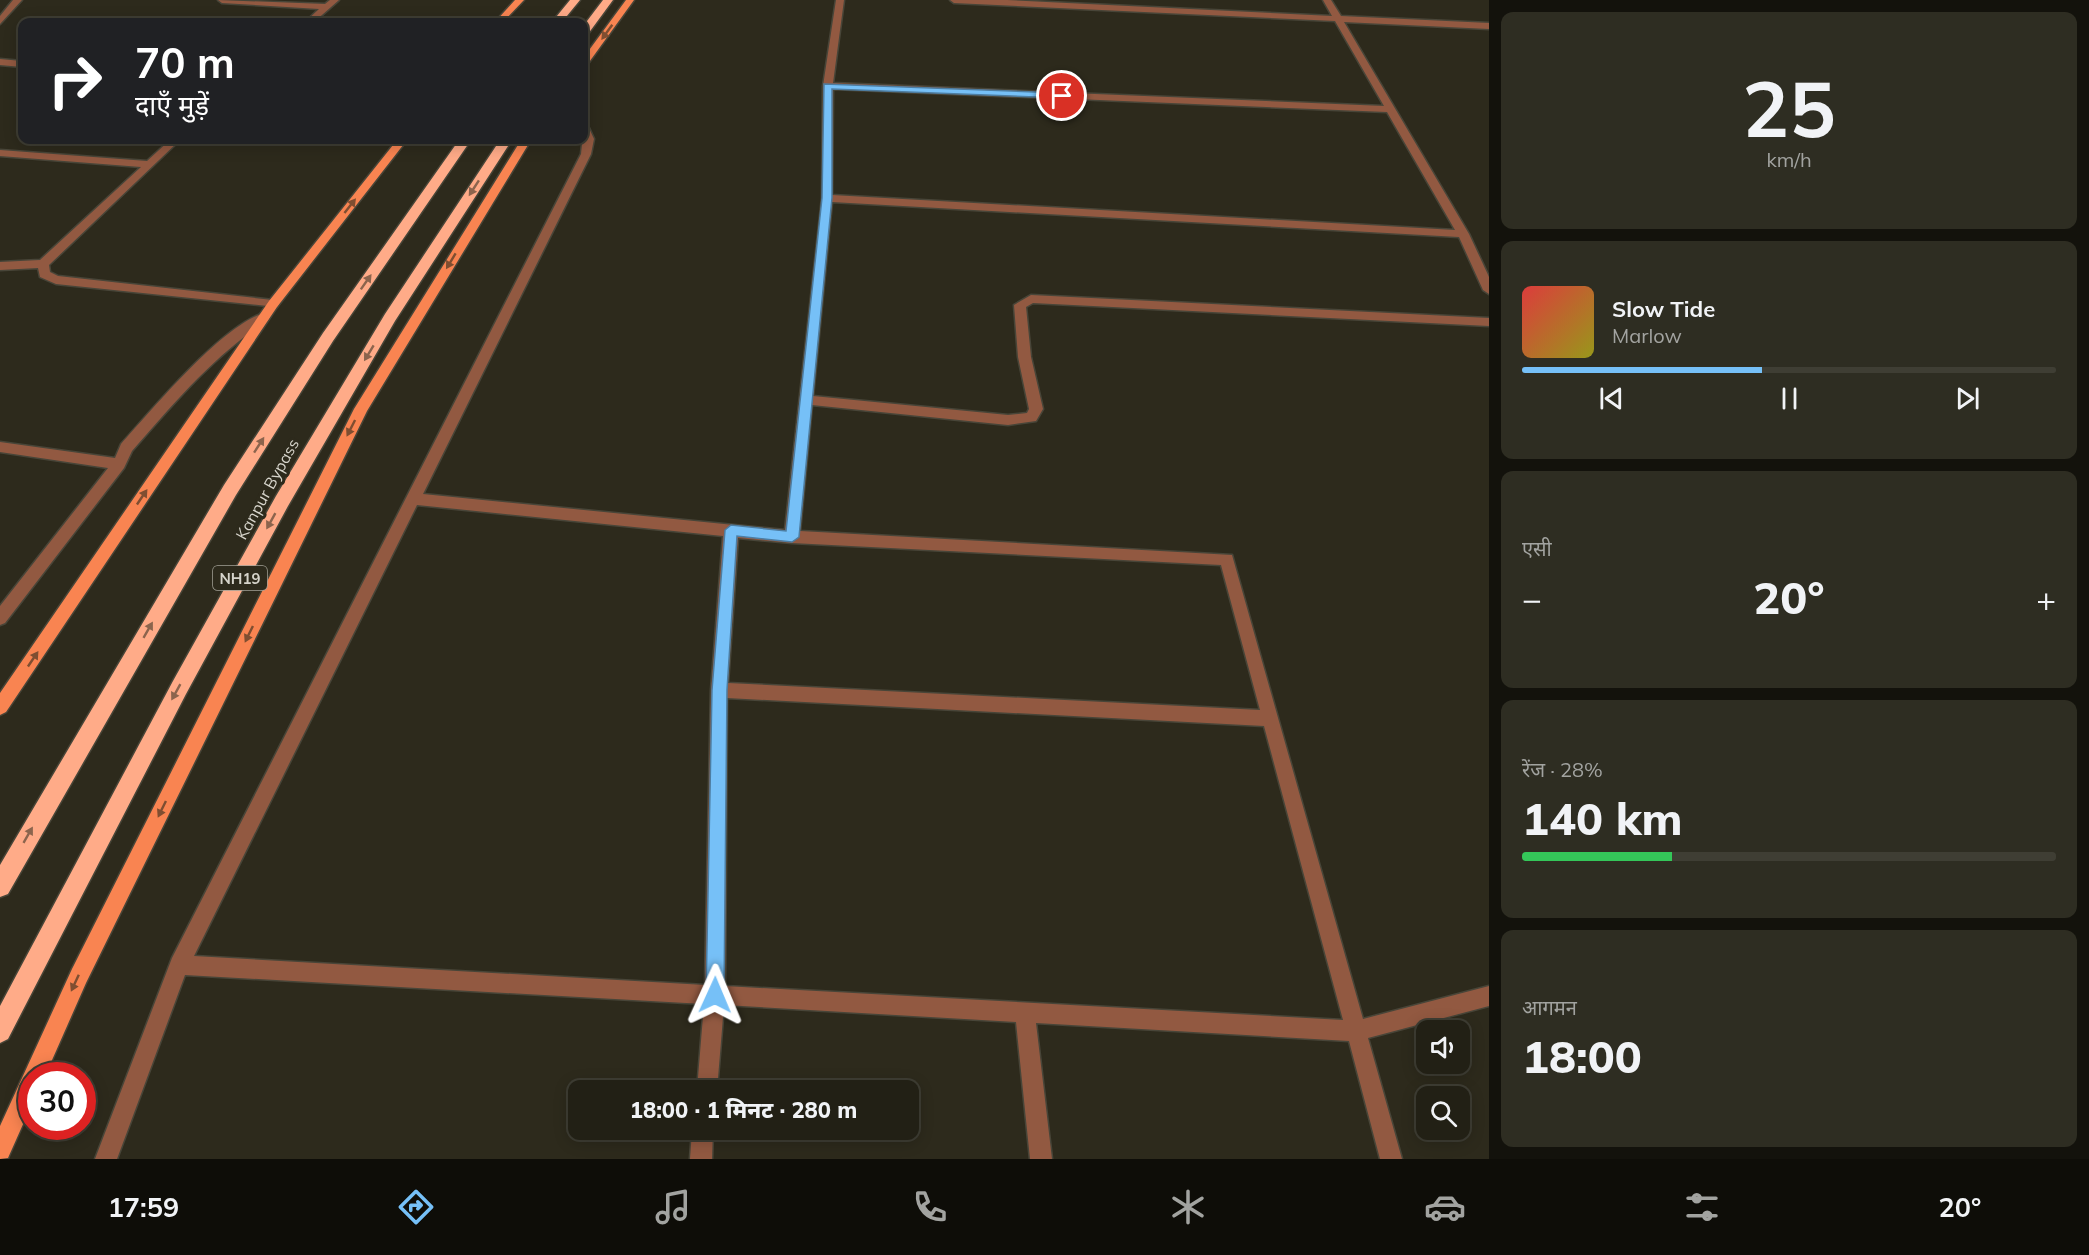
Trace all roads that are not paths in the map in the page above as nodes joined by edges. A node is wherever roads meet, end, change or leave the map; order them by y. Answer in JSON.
{"nodes":[{"id":1,"x":18,"y":0,"type":"edge"},
{"id":2,"x":222,"y":0,"type":"edge"},
{"id":3,"x":335,"y":0,"type":"edge"},
{"id":4,"x":520,"y":0,"type":"edge"},
{"id":5,"x":575,"y":0,"type":"edge"},
{"id":6,"x":608,"y":0,"type":"edge"},
{"id":7,"x":630,"y":0,"type":"edge"},
{"id":8,"x":840,"y":0,"type":"edge"},
{"id":9,"x":954,"y":0,"type":"edge"},
{"id":10,"x":1327,"y":0,"type":"edge"},
{"id":11,"x":326,"y":7,"type":"junction"},
{"id":12,"x":4,"y":10,"type":"edge"},
{"id":13,"x":314,"y":18,"type":"edge"},
{"id":14,"x":503,"y":18,"type":"edge"},
{"id":15,"x":560,"y":18,"type":"edge"},
{"id":16,"x":1338,"y":18,"type":"junction"},
{"id":17,"x":0,"y":21,"type":"edge"},
{"id":18,"x":1489,"y":26,"type":"edge"},
{"id":19,"x":588,"y":27,"type":"edge"},
{"id":20,"x":588,"y":58,"type":"edge"},
{"id":21,"x":0,"y":62,"type":"edge"},
{"id":22,"x":18,"y":64,"type":"edge"},
{"id":23,"x":828,"y":86,"type":"junction"},
{"id":24,"x":1391,"y":109,"type":"junction"},
{"id":25,"x":588,"y":138,"type":"edge"},
{"id":26,"x":170,"y":144,"type":"edge"},
{"id":27,"x":399,"y":144,"type":"edge"},
{"id":28,"x":462,"y":144,"type":"edge"},
{"id":29,"x":503,"y":144,"type":"edge"},
{"id":30,"x":524,"y":144,"type":"edge"},
{"id":31,"x":0,"y":153,"type":"edge"},
{"id":32,"x":147,"y":164,"type":"junction"},
{"id":33,"x":827,"y":198,"type":"junction"},
{"id":34,"x":1463,"y":234,"type":"junction"},
{"id":35,"x":43,"y":264,"type":"junction"},
{"id":36,"x":0,"y":266,"type":"edge"},
{"id":37,"x":1489,"y":290,"type":"edge"},
{"id":38,"x":273,"y":304,"type":"junction"},
{"id":39,"x":264,"y":317,"type":"junction"},
{"id":40,"x":1489,"y":322,"type":"edge"},
{"id":41,"x":806,"y":400,"type":"junction"},
{"id":42,"x":0,"y":447,"type":"edge"},
{"id":43,"x":119,"y":464,"type":"junction"},
{"id":44,"x":415,"y":499,"type":"junction"},
{"id":45,"x":731,"y":530,"type":"junction"},
{"id":46,"x":792,"y":537,"type":"junction"},
{"id":47,"x":0,"y":618,"type":"edge"},
{"id":48,"x":719,"y":690,"type":"junction"},
{"id":49,"x":0,"y":707,"type":"edge"},
{"id":50,"x":1270,"y":718,"type":"junction"},
{"id":51,"x":0,"y":886,"type":"edge"},
{"id":52,"x":178,"y":965,"type":"junction"},
{"id":53,"x":715,"y":995,"type":"junction"},
{"id":54,"x":1489,"y":996,"type":"edge"},
{"id":55,"x":1025,"y":1012,"type":"junction"},
{"id":56,"x":0,"y":1031,"type":"edge"},
{"id":57,"x":1355,"y":1031,"type":"junction"},
{"id":58,"x":40,"y":1062,"type":"edge"},
{"id":59,"x":708,"y":1080,"type":"edge"},
{"id":60,"x":18,"y":1111,"type":"edge"},
{"id":61,"x":702,"y":1140,"type":"edge"},
{"id":62,"x":0,"y":1150,"type":"edge"},
{"id":63,"x":106,"y":1159,"type":"edge"},
{"id":64,"x":701,"y":1159,"type":"edge"},
{"id":65,"x":1041,"y":1159,"type":"edge"},
{"id":66,"x":1391,"y":1159,"type":"edge"}],
"edges":[{"from":1,"to":12,"type":"street"},
{"from":2,"to":11,"type":"street"},
{"from":3,"to":11,"type":"street"},
{"from":4,"to":14,"type":"main road"},
{"from":5,"to":15,"type":"highway"},
{"from":6,"to":19,"type":"highway"},
{"from":7,"to":20,"type":"main road","one_way":true},
{"from":8,"to":23,"type":"street"},
{"from":9,"to":16,"type":"street"},
{"from":10,"to":16,"type":"street"},
{"from":11,"to":13,"type":"street"},
{"from":12,"to":17,"type":"street"},
{"from":16,"to":18,"type":"street"},
{"from":16,"to":24,"type":"street"},
{"from":21,"to":22,"type":"street"},
{"from":23,"to":24,"type":"street"},
{"from":23,"to":33,"type":"street"},
{"from":24,"to":34,"type":"street"},
{"from":25,"to":44,"type":"street"},
{"from":26,"to":32,"type":"street"},
{"from":38,"to":27,"type":"main road","one_way":true},
{"from":51,"to":28,"type":"highway","name":"Kanpur Bypass","number":"NH19","one_way":true},
{"from":29,"to":56,"type":"highway","name":"Kanpur Bypass","number":"NH19","one_way":true},
{"from":30,"to":58,"type":"main road","one_way":true},
{"from":31,"to":32,"type":"street"},
{"from":32,"to":35,"type":"street"},
{"from":33,"to":34,"type":"street"},
{"from":33,"to":41,"type":"street"},
{"from":34,"to":37,"type":"street"},
{"from":35,"to":36,"type":"street"},
{"from":35,"to":38,"type":"street"},
{"from":38,"to":39,"type":"main road"},
{"from":39,"to":43,"type":"street"},
{"from":49,"to":39,"type":"main road","one_way":true},
{"from":40,"to":41,"type":"street"},
{"from":41,"to":46,"type":"street"},
{"from":42,"to":43,"type":"street"},
{"from":43,"to":47,"type":"street"},
{"from":44,"to":45,"type":"street"},
{"from":44,"to":52,"type":"street"},
{"from":45,"to":46,"type":"street"},
{"from":45,"to":48,"type":"street"},
{"from":46,"to":50,"type":"street"},
{"from":48,"to":50,"type":"street"},
{"from":48,"to":53,"type":"street"},
{"from":50,"to":57,"type":"street"},
{"from":52,"to":53,"type":"street"},
{"from":52,"to":63,"type":"street"},
{"from":53,"to":55,"type":"street"},
{"from":53,"to":59,"type":"street"},
{"from":54,"to":57,"type":"street"},
{"from":55,"to":57,"type":"street"},
{"from":55,"to":65,"type":"street"},
{"from":57,"to":66,"type":"street"},
{"from":60,"to":62,"type":"main road"},
{"from":61,"to":64,"type":"street"}]}
